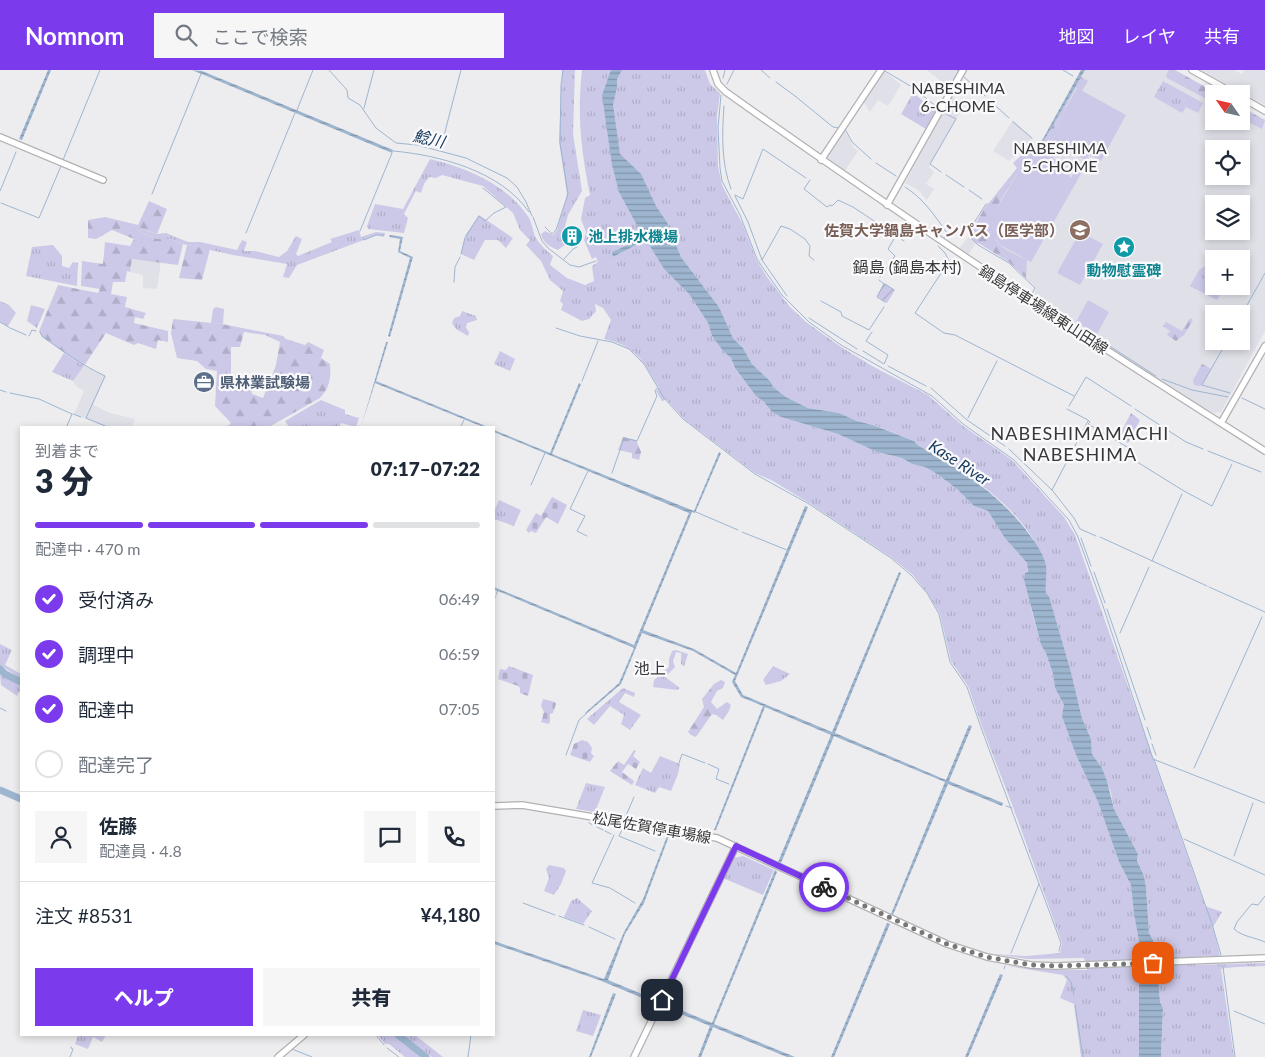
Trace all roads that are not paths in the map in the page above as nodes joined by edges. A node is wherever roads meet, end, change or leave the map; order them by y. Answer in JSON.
{"nodes":[{"id":1,"x":713,"y":70,"type":"edge"},
{"id":2,"x":881,"y":70,"type":"edge"},
{"id":3,"x":963,"y":70,"type":"edge"},
{"id":4,"x":1192,"y":70,"type":"edge"},
{"id":5,"x":1219,"y":85,"type":"edge"},
{"id":6,"x":1250,"y":102,"type":"edge"},
{"id":7,"x":1265,"y":110,"type":"edge"},
{"id":8,"x":0,"y":137,"type":"edge"},
{"id":9,"x":821,"y":160,"type":"junction"},
{"id":10,"x":103,"y":180,"type":"dead end"},
{"id":11,"x":887,"y":205,"type":"junction"},
{"id":12,"x":1265,"y":346,"type":"edge"},
{"id":13,"x":1221,"y":423,"type":"junction"},
{"id":14,"x":1265,"y":450,"type":"edge"},
{"id":15,"x":495,"y":806,"type":"edge"},
{"id":16,"x":736,"y":846,"type":"junction"},
{"id":17,"x":1265,"y":958,"type":"edge"},
{"id":18,"x":303,"y":1036,"type":"edge"},
{"id":19,"x":278,"y":1057,"type":"edge"},
{"id":20,"x":634,"y":1057,"type":"edge"}],
"edges":[{"from":1,"to":9,"type":"main road","name":"鍋島停車場線東山田線"},
{"from":2,"to":9,"type":"main road"},
{"from":3,"to":11,"type":"main road"},
{"from":4,"to":5,"type":"main road"},
{"from":6,"to":7,"type":"main road"},
{"from":8,"to":10,"type":"main road"},
{"from":9,"to":11,"type":"main road","name":"鍋島停車場線東山田線"},
{"from":11,"to":13,"type":"main road","name":"鍋島停車場線東山田線"},
{"from":12,"to":13,"type":"main road"},
{"from":13,"to":14,"type":"main road","name":"鍋島停車場線東山田線"},
{"from":15,"to":16,"type":"main road","name":"松尾佐賀停車場線"},
{"from":16,"to":17,"type":"main road","name":"松尾佐賀停車場線"},
{"from":16,"to":20,"type":"main road"},
{"from":18,"to":19,"type":"main road"}]}
